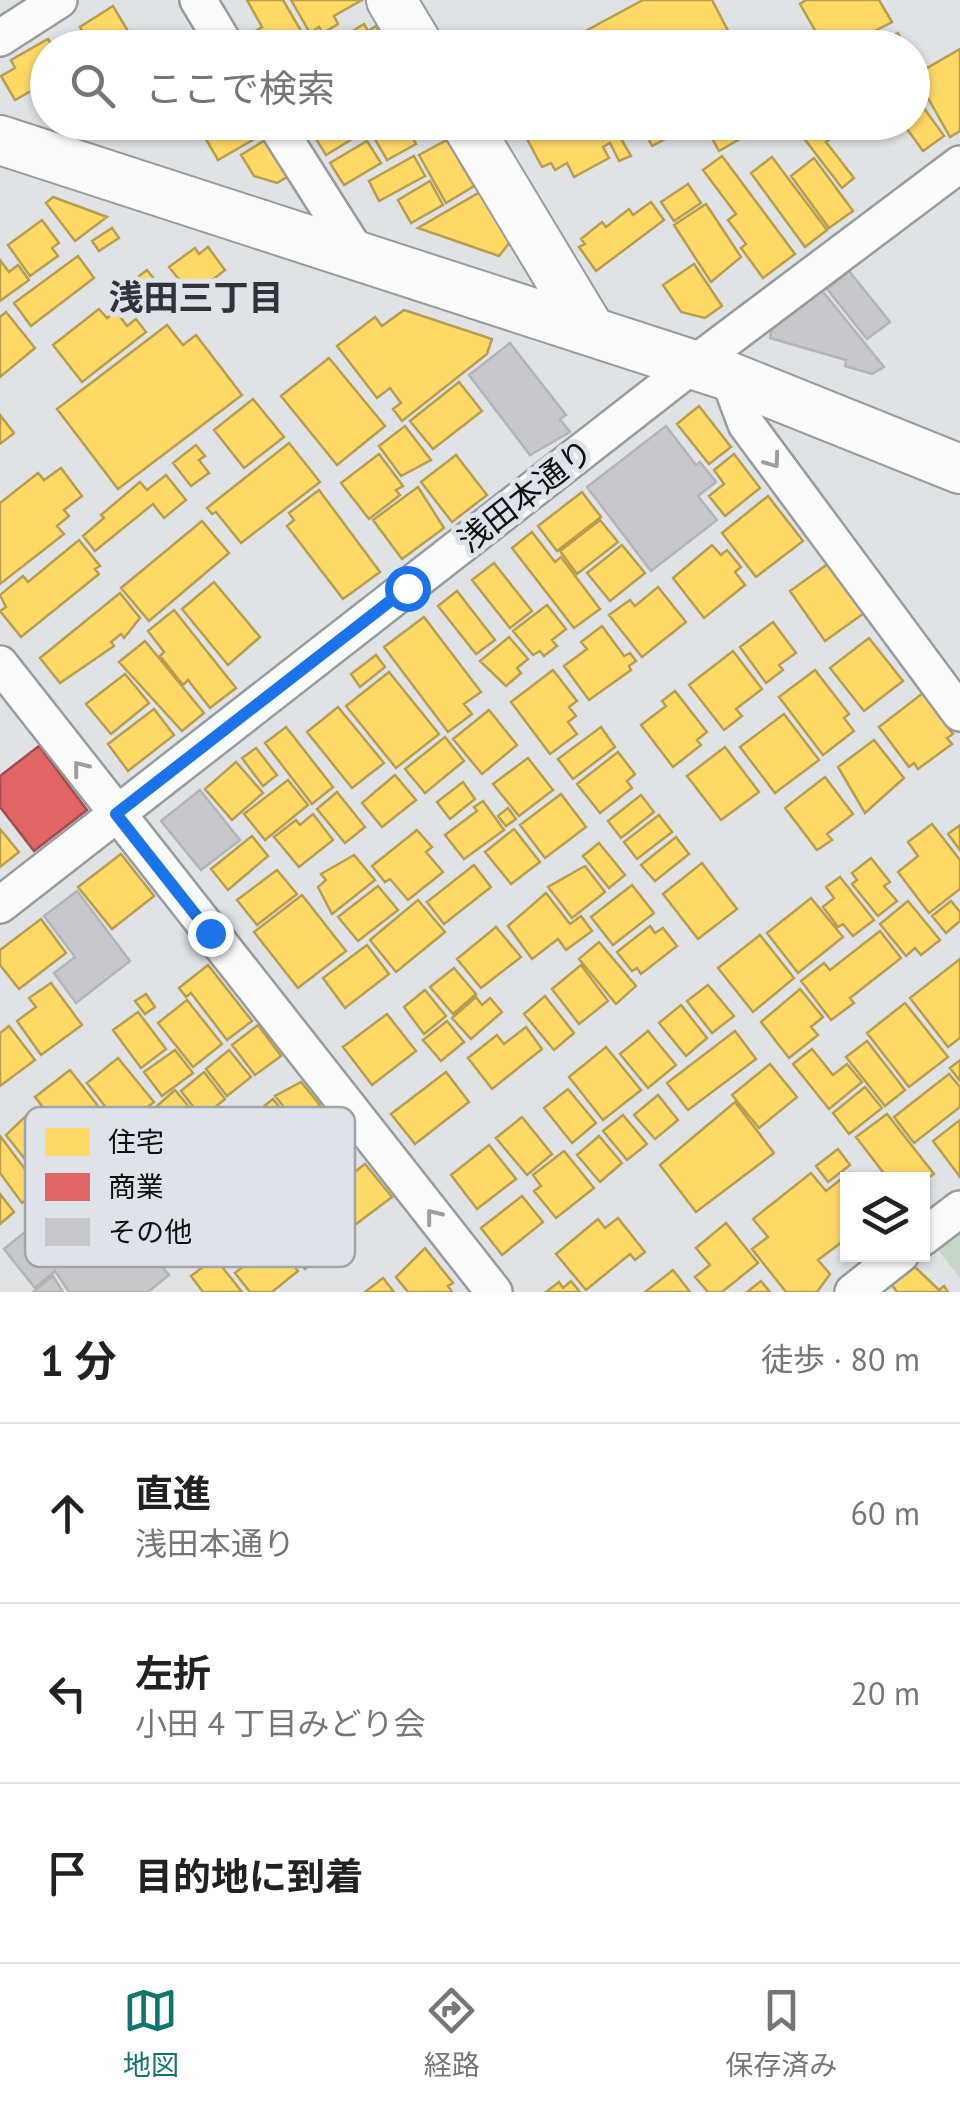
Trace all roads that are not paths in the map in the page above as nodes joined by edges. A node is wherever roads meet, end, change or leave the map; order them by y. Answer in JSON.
{"nodes":[{"id":1,"x":59,"y":0,"type":"edge"},
{"id":2,"x":198,"y":0,"type":"edge"},
{"id":3,"x":392,"y":0,"type":"edge"},
{"id":4,"x":216,"y":30,"type":"edge"},
{"id":5,"x":410,"y":30,"type":"edge"},
{"id":6,"x":0,"y":38,"type":"edge"},
{"id":7,"x":0,"y":140,"type":"edge"},
{"id":8,"x":285,"y":140,"type":"edge"},
{"id":9,"x":476,"y":140,"type":"edge"},
{"id":10,"x":960,"y":164,"type":"edge"},
{"id":11,"x":357,"y":253,"type":"junction"},
{"id":12,"x":590,"y":332,"type":"junction"},
{"id":13,"x":710,"y":370,"type":"junction"},
{"id":14,"x":960,"y":468,"type":"edge"},
{"id":15,"x":0,"y":664,"type":"edge"},
{"id":16,"x":960,"y":712,"type":"edge"},
{"id":17,"x":116,"y":814,"type":"junction"},
{"id":18,"x":0,"y":906,"type":"edge"},
{"id":19,"x":348,"y":1107,"type":"edge"},
{"id":20,"x":355,"y":1116,"type":"edge"},
{"id":21,"x":960,"y":1209,"type":"edge"},
{"id":22,"x":930,"y":1232,"type":"edge"},
{"id":23,"x":891,"y":1262,"type":"edge"},
{"id":24,"x":494,"y":1292,"type":"edge"},
{"id":25,"x":853,"y":1292,"type":"edge"}],
"edges":[{"from":1,"to":6,"type":"street"},
{"from":2,"to":4,"type":"street"},
{"from":3,"to":5,"type":"street"},
{"from":7,"to":11,"type":"street"},
{"from":8,"to":11,"type":"street"},
{"from":9,"to":12,"type":"street"},
{"from":10,"to":13,"type":"street","name":"浅田本通り"},
{"from":11,"to":12,"type":"street"},
{"from":12,"to":13,"type":"street"},
{"from":13,"to":14,"type":"street"},
{"from":13,"to":16,"type":"street","one_way":true},
{"from":13,"to":17,"type":"street","name":"浅田本通り"},
{"from":17,"to":15,"type":"street","one_way":true},
{"from":17,"to":18,"type":"street","name":"浅田本通り"},
{"from":19,"to":17,"type":"street","one_way":true},
{"from":24,"to":20,"type":"street","one_way":true},
{"from":21,"to":22,"type":"street"},
{"from":23,"to":25,"type":"street"}]}
